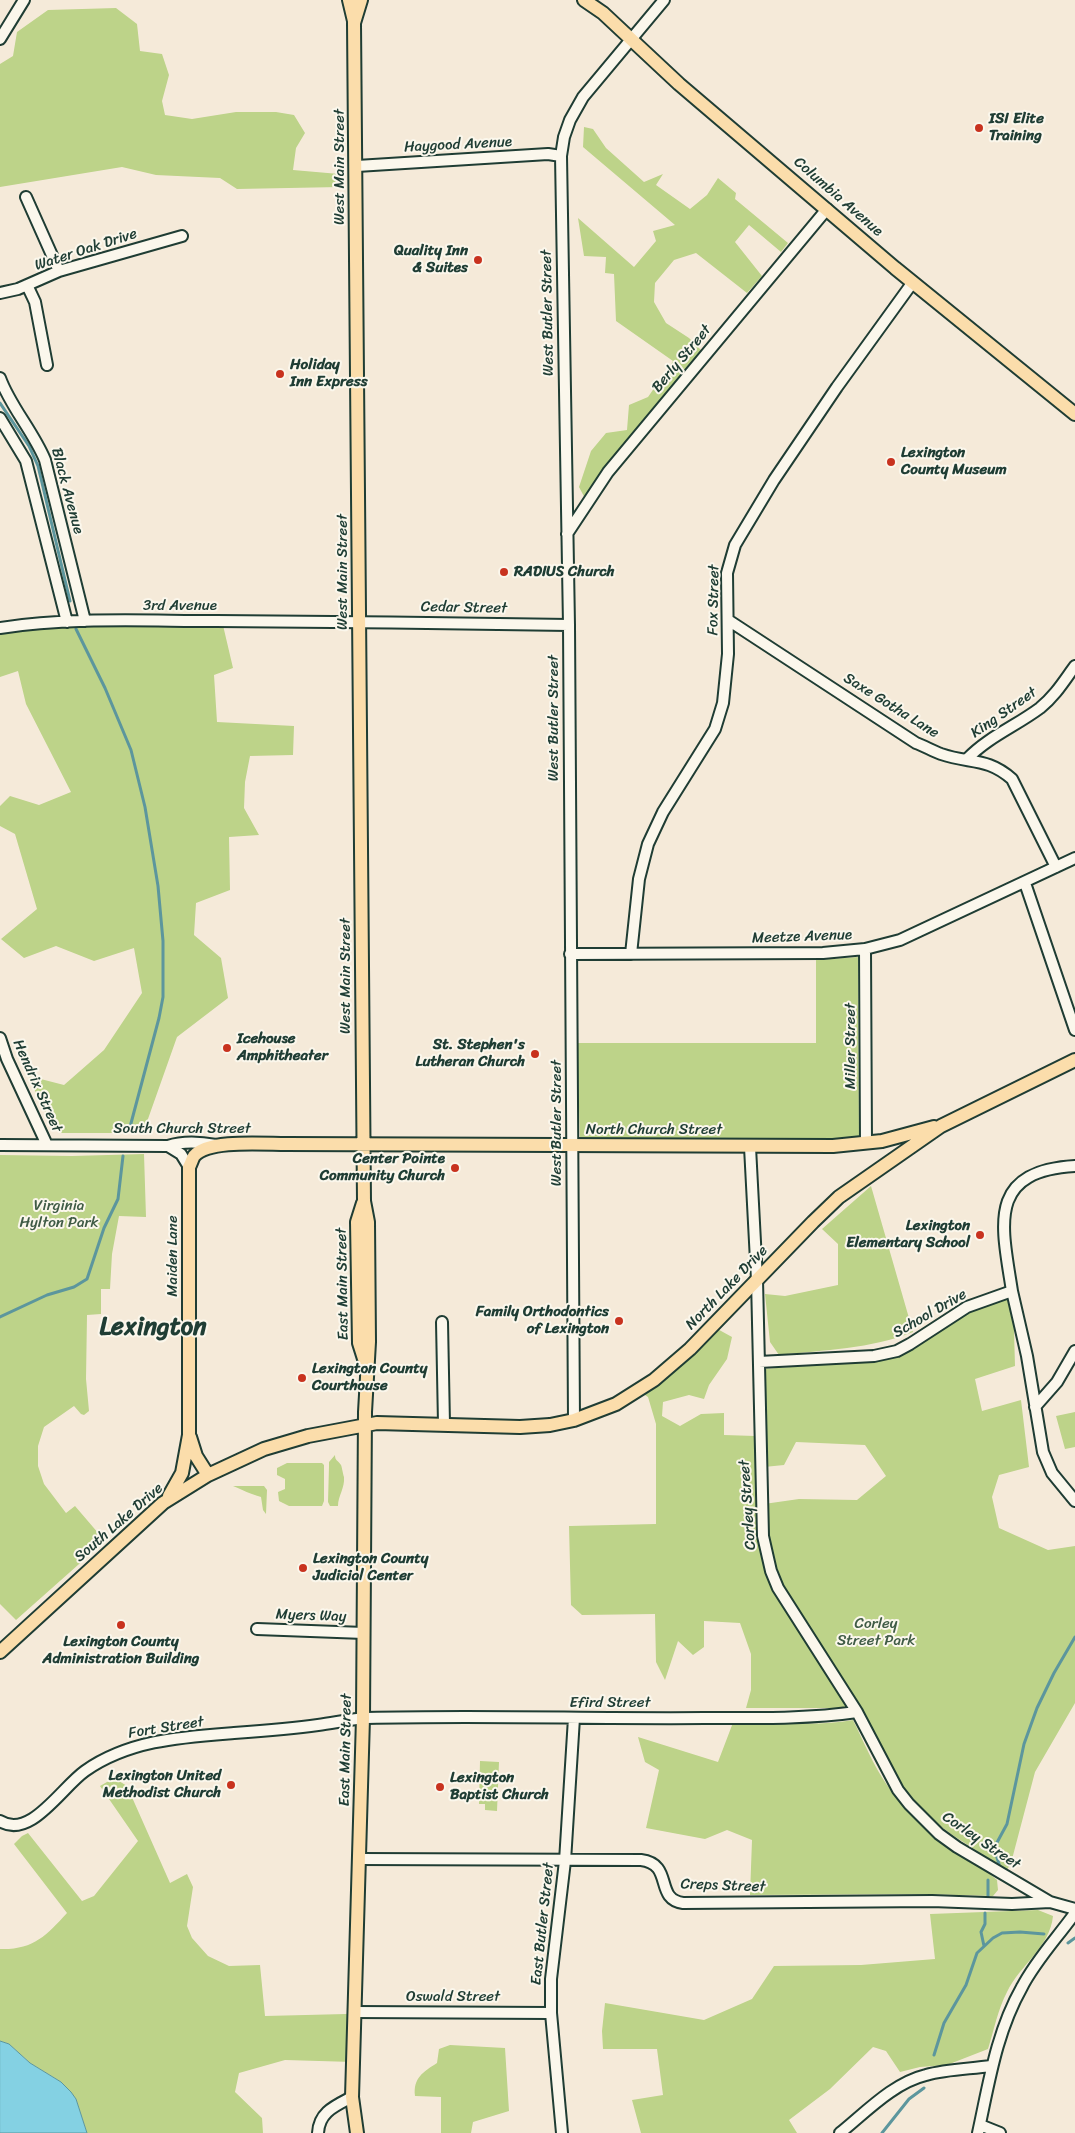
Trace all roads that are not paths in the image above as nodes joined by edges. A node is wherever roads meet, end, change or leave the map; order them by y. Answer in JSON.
{"nodes":[{"id":1,"x":24,"y":0,"type":"edge"},
{"id":2,"x":349,"y":0,"type":"edge"},
{"id":3,"x":361,"y":0,"type":"edge"},
{"id":4,"x":584,"y":0,"type":"edge"},
{"id":5,"x":664,"y":0,"type":"edge"},
{"id":6,"x":354,"y":23,"type":"junction"},
{"id":7,"x":0,"y":39,"type":"edge"},
{"id":8,"x":631,"y":39,"type":"junction"},
{"id":9,"x":561,"y":156,"type":"junction"},
{"id":10,"x":357,"y":166,"type":"junction"},
{"id":11,"x":26,"y":197,"type":"dead end"},
{"id":12,"x":828,"y":209,"type":"junction"},
{"id":13,"x":182,"y":236,"type":"dead end"},
{"id":14,"x":59,"y":271,"type":"junction"},
{"id":15,"x":913,"y":282,"type":"junction"},
{"id":16,"x":27,"y":285,"type":"junction"},
{"id":17,"x":0,"y":293,"type":"edge"},
{"id":18,"x":47,"y":365,"type":"dead end"},
{"id":19,"x":0,"y":378,"type":"edge"},
{"id":20,"x":1075,"y":414,"type":"edge"},
{"id":21,"x":0,"y":418,"type":"edge"},
{"id":22,"x":567,"y":535,"type":"junction"},
{"id":23,"x":728,"y":620,"type":"junction"},
{"id":24,"x":85,"y":621,"type":"junction"},
{"id":25,"x":66,"y":622,"type":"junction"},
{"id":26,"x":360,"y":622,"type":"junction"},
{"id":27,"x":569,"y":625,"type":"junction"},
{"id":28,"x":0,"y":628,"type":"edge"},
{"id":29,"x":1075,"y":666,"type":"edge"},
{"id":30,"x":967,"y":759,"type":"junction"},
{"id":31,"x":1075,"y":858,"type":"edge"},
{"id":32,"x":1056,"y":867,"type":"junction"},
{"id":33,"x":1025,"y":882,"type":"junction"},
{"id":34,"x":866,"y":949,"type":"junction"},
{"id":35,"x":570,"y":954,"type":"junction"},
{"id":36,"x":631,"y":954,"type":"junction"},
{"id":37,"x":1075,"y":1030,"type":"edge"},
{"id":38,"x":0,"y":1038,"type":"edge"},
{"id":39,"x":1075,"y":1060,"type":"edge"},
{"id":40,"x":941,"y":1126,"type":"junction"},
{"id":41,"x":866,"y":1143,"type":"junction"},
{"id":42,"x":364,"y":1144,"type":"junction"},
{"id":43,"x":0,"y":1145,"type":"edge"},
{"id":44,"x":47,"y":1145,"type":"junction"},
{"id":45,"x":216,"y":1145,"type":"junction"},
{"id":46,"x":168,"y":1146,"type":"junction"},
{"id":47,"x":572,"y":1147,"type":"junction"},
{"id":48,"x":750,"y":1147,"type":"junction"},
{"id":49,"x":1075,"y":1166,"type":"edge"},
{"id":50,"x":189,"y":1167,"type":"junction"},
{"id":51,"x":757,"y":1280,"type":"junction"},
{"id":52,"x":1012,"y":1291,"type":"junction"},
{"id":53,"x":442,"y":1322,"type":"dead end"},
{"id":54,"x":1075,"y":1351,"type":"edge"},
{"id":55,"x":759,"y":1362,"type":"junction"},
{"id":56,"x":1035,"y":1407,"type":"junction"},
{"id":57,"x":574,"y":1420,"type":"junction"},
{"id":58,"x":365,"y":1424,"type":"junction"},
{"id":59,"x":444,"y":1424,"type":"junction"},
{"id":60,"x":190,"y":1435,"type":"junction"},
{"id":61,"x":208,"y":1475,"type":"junction"},
{"id":62,"x":1075,"y":1501,"type":"edge"},
{"id":63,"x":163,"y":1503,"type":"junction"},
{"id":64,"x":257,"y":1629,"type":"dead end"},
{"id":65,"x":364,"y":1632,"type":"junction"},
{"id":66,"x":0,"y":1652,"type":"edge"},
{"id":67,"x":857,"y":1712,"type":"junction"},
{"id":68,"x":364,"y":1718,"type":"junction"},
{"id":69,"x":574,"y":1718,"type":"junction"},
{"id":70,"x":0,"y":1821,"type":"edge"},
{"id":71,"x":359,"y":1859,"type":"junction"},
{"id":72,"x":564,"y":1861,"type":"junction"},
{"id":73,"x":1050,"y":1902,"type":"junction"},
{"id":74,"x":1075,"y":1908,"type":"edge"},
{"id":75,"x":1075,"y":1913,"type":"edge"},
{"id":76,"x":354,"y":2012,"type":"junction"},
{"id":77,"x":551,"y":2013,"type":"junction"},
{"id":78,"x":991,"y":2066,"type":"junction"},
{"id":79,"x":352,"y":2098,"type":"junction"},
{"id":80,"x":979,"y":2129,"type":"edge"},
{"id":81,"x":318,"y":2133,"type":"edge"},
{"id":82,"x":357,"y":2133,"type":"edge"},
{"id":83,"x":562,"y":2133,"type":"edge"},
{"id":84,"x":840,"y":2133,"type":"edge"},
{"id":85,"x":1000,"y":2133,"type":"edge"}],
"edges":[{"from":1,"to":7,"type":"street"},
{"from":2,"to":6,"type":"main road"},
{"from":3,"to":6,"type":"main road","name":"West Main Street"},
{"from":4,"to":8,"type":"main road","name":"Columbia Avenue"},
{"from":5,"to":8,"type":"street","name":"West Butler Street"},
{"from":6,"to":10,"type":"main road","name":"West Main Street"},
{"from":8,"to":9,"type":"street","name":"West Butler Street"},
{"from":8,"to":12,"type":"main road","name":"Columbia Avenue"},
{"from":9,"to":10,"type":"street","name":"Haygood Avenue"},
{"from":9,"to":22,"type":"street","name":"West Butler Street"},
{"from":10,"to":26,"type":"main road","name":"West Main Street"},
{"from":11,"to":14,"type":"street"},
{"from":12,"to":15,"type":"main road","name":"Columbia Avenue"},
{"from":12,"to":22,"type":"street","name":"Berly Street"},
{"from":13,"to":14,"type":"street","name":"Water Oak Drive"},
{"from":14,"to":16,"type":"street","name":"Water Oak Drive"},
{"from":15,"to":20,"type":"main road","name":"Columbia Avenue"},
{"from":15,"to":23,"type":"street","name":"Fox Street"},
{"from":16,"to":17,"type":"street","name":"Water Oak Drive"},
{"from":16,"to":18,"type":"street"},
{"from":19,"to":24,"type":"street","name":"Black Avenue"},
{"from":21,"to":25,"type":"street","name":"Black Avenue"},
{"from":22,"to":27,"type":"street","name":"West Butler Street"},
{"from":23,"to":30,"type":"street","name":"Saxe Gotha Lane"},
{"from":23,"to":36,"type":"street","name":"Fox Street"},
{"from":24,"to":25,"type":"street","name":"3rd Avenue"},
{"from":24,"to":26,"type":"street","name":"3rd Avenue"},
{"from":25,"to":28,"type":"street","name":"3rd Avenue"},
{"from":26,"to":27,"type":"street","name":"Cedar Street"},
{"from":26,"to":42,"type":"main road","name":"West Main Street"},
{"from":27,"to":35,"type":"street","name":"West Butler Street"},
{"from":29,"to":30,"type":"street","name":"King Street"},
{"from":30,"to":32,"type":"street","name":"Saxe Gotha Lane"},
{"from":31,"to":32,"type":"street","name":"Meetze Avenue"},
{"from":32,"to":33,"type":"street","name":"Meetze Avenue"},
{"from":33,"to":34,"type":"street","name":"Meetze Avenue"},
{"from":33,"to":37,"type":"street"},
{"from":34,"to":36,"type":"street","name":"Meetze Avenue"},
{"from":34,"to":41,"type":"street","name":"Miller Street"},
{"from":35,"to":36,"type":"street","name":"Meetze Avenue"},
{"from":35,"to":47,"type":"street","name":"West Butler Street"},
{"from":38,"to":44,"type":"street","name":"Hendrix Street"},
{"from":39,"to":40,"type":"main road","name":"North Lake Drive"},
{"from":40,"to":41,"type":"main road","name":"North Church Street"},
{"from":40,"to":51,"type":"main road","name":"North Lake Drive"},
{"from":41,"to":48,"type":"main road","name":"North Church Street"},
{"from":42,"to":45,"type":"main road","name":"South Church Street"},
{"from":42,"to":47,"type":"main road","name":"North Church Street"},
{"from":42,"to":58,"type":"main road","name":"East Main Street"},
{"from":43,"to":44,"type":"street","name":"South Church Street"},
{"from":44,"to":46,"type":"street","name":"South Church Street"},
{"from":45,"to":46,"type":"street","name":"South Church Street"},
{"from":45,"to":50,"type":"main road"},
{"from":46,"to":50,"type":"street"},
{"from":47,"to":48,"type":"main road","name":"North Church Street"},
{"from":47,"to":57,"type":"street","name":"West Butler Street"},
{"from":48,"to":51,"type":"street","name":"Corley Street"},
{"from":49,"to":52,"type":"street"},
{"from":50,"to":60,"type":"main road","name":"Maiden Lane"},
{"from":51,"to":55,"type":"street","name":"Corley Street"},
{"from":51,"to":57,"type":"main road","name":"North Lake Drive"},
{"from":52,"to":55,"type":"street","name":"School Drive"},
{"from":52,"to":56,"type":"street"},
{"from":53,"to":59,"type":"street"},
{"from":54,"to":56,"type":"street"},
{"from":55,"to":67,"type":"street","name":"Corley Street"},
{"from":56,"to":62,"type":"street"},
{"from":57,"to":59,"type":"main road","name":"North Lake Drive"},
{"from":58,"to":59,"type":"main road","name":"North Lake Drive"},
{"from":58,"to":61,"type":"main road","name":"South Lake Drive"},
{"from":58,"to":65,"type":"main road","name":"East Main Street"},
{"from":60,"to":61,"type":"main road","name":"Maiden Lane"},
{"from":60,"to":63,"type":"main road","name":"Maiden Lane"},
{"from":61,"to":63,"type":"main road","name":"South Lake Drive"},
{"from":63,"to":66,"type":"main road","name":"South Lake Drive"},
{"from":64,"to":65,"type":"street","name":"Myers Way"},
{"from":65,"to":68,"type":"main road","name":"East Main Street"},
{"from":67,"to":69,"type":"street","name":"Efird Street"},
{"from":67,"to":73,"type":"street","name":"Corley Street"},
{"from":68,"to":69,"type":"street","name":"Efird Street"},
{"from":68,"to":70,"type":"street","name":"Fort Street"},
{"from":68,"to":71,"type":"main road","name":"East Main Street"},
{"from":69,"to":72,"type":"street","name":"East Butler Street"},
{"from":71,"to":72,"type":"street","name":"Creps Street"},
{"from":71,"to":76,"type":"main road","name":"East Main Street"},
{"from":72,"to":73,"type":"street","name":"Creps Street"},
{"from":72,"to":77,"type":"street","name":"East Butler Street"},
{"from":73,"to":74,"type":"street","name":"Corley Street"},
{"from":75,"to":78,"type":"street"},
{"from":76,"to":77,"type":"street","name":"Oswald Street"},
{"from":76,"to":79,"type":"main road","name":"East Main Street"},
{"from":77,"to":83,"type":"street","name":"East Butler Street"},
{"from":78,"to":80,"type":"street"},
{"from":78,"to":84,"type":"street"},
{"from":79,"to":81,"type":"street"},
{"from":79,"to":82,"type":"main road","name":"East Main Street"},
{"from":80,"to":85,"type":"street"}]}
